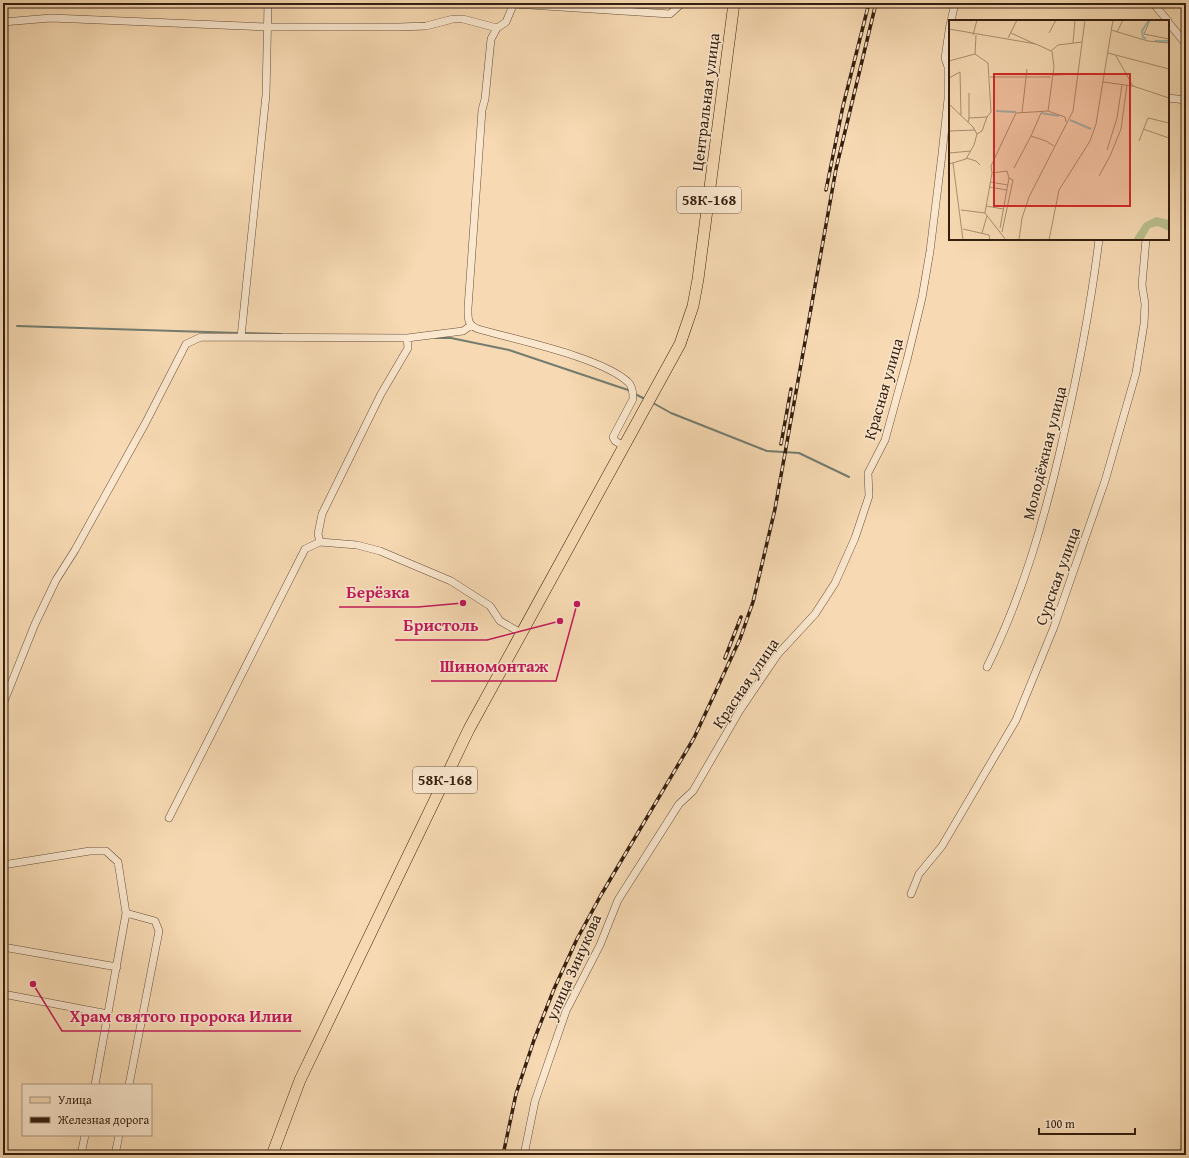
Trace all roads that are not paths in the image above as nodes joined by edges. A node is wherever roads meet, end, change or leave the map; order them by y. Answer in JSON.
{"nodes":[{"id":1,"x":268,"y":3,"type":"edge"},
{"id":2,"x":701,"y":3,"type":"edge"},
{"id":3,"x":734,"y":3,"type":"edge"},
{"id":4,"x":955,"y":3,"type":"edge"},
{"id":5,"x":1153,"y":3,"type":"edge"},
{"id":6,"x":514,"y":4,"type":"edge"},
{"id":7,"x":951,"y":20,"type":"edge"},
{"id":8,"x":1167,"y":20,"type":"edge"},
{"id":9,"x":3,"y":22,"type":"edge"},
{"id":10,"x":1169,"y":22,"type":"edge"},
{"id":11,"x":267,"y":28,"type":"junction"},
{"id":12,"x":497,"y":28,"type":"junction"},
{"id":13,"x":949,"y":31,"type":"edge"},
{"id":14,"x":1186,"y":44,"type":"edge"},
{"id":15,"x":949,"y":67,"type":"edge"},
{"id":16,"x":1169,"y":98,"type":"edge"},
{"id":17,"x":1186,"y":100,"type":"edge"},
{"id":18,"x":1099,"y":240,"type":"edge"},
{"id":19,"x":1146,"y":240,"type":"edge"},
{"id":20,"x":470,"y":326,"type":"junction"},
{"id":21,"x":241,"y":337,"type":"junction"},
{"id":22,"x":407,"y":338,"type":"junction"},
{"id":23,"x":624,"y":446,"type":"junction"},
{"id":24,"x":320,"y":542,"type":"junction"},
{"id":25,"x":521,"y":633,"type":"junction"},
{"id":26,"x":987,"y":667,"type":"dead end"},
{"id":27,"x":3,"y":704,"type":"edge"},
{"id":28,"x":679,"y":804,"type":"joint"},
{"id":29,"x":169,"y":818,"type":"dead end"},
{"id":30,"x":3,"y":865,"type":"edge"},
{"id":31,"x":911,"y":894,"type":"dead end"},
{"id":32,"x":126,"y":913,"type":"junction"},
{"id":33,"x":3,"y":947,"type":"edge"},
{"id":34,"x":116,"y":967,"type":"junction"},
{"id":35,"x":3,"y":994,"type":"edge"},
{"id":36,"x":108,"y":1014,"type":"junction"},
{"id":37,"x":95,"y":1084,"type":"edge"},
{"id":38,"x":129,"y":1084,"type":"edge"},
{"id":39,"x":85,"y":1136,"type":"edge"},
{"id":40,"x":119,"y":1136,"type":"edge"},
{"id":41,"x":81,"y":1155,"type":"edge"},
{"id":42,"x":115,"y":1155,"type":"edge"},
{"id":43,"x":272,"y":1155,"type":"edge"},
{"id":44,"x":524,"y":1155,"type":"edge"}],
"edges":[{"from":1,"to":11,"type":"street"},
{"from":2,"to":6,"type":"street"},
{"from":3,"to":23,"type":"main road","name":"Центральная улица","number":"58К-168"},
{"from":4,"to":7,"type":"street"},
{"from":5,"to":8,"type":"street"},
{"from":6,"to":12,"type":"street"},
{"from":9,"to":11,"type":"street"},
{"from":10,"to":14,"type":"street"},
{"from":11,"to":12,"type":"street"},
{"from":11,"to":21,"type":"street"},
{"from":12,"to":20,"type":"street"},
{"from":13,"to":15,"type":"street","name":"Красная улица"},
{"from":15,"to":28,"type":"street","name":"Красная улица"},
{"from":16,"to":17,"type":"street"},
{"from":18,"to":26,"type":"street","name":"Молодёжная улица"},
{"from":19,"to":31,"type":"street","name":"Сурская улица"},
{"from":20,"to":22,"type":"street"},
{"from":20,"to":23,"type":"street"},
{"from":21,"to":22,"type":"street"},
{"from":21,"to":27,"type":"street"},
{"from":22,"to":24,"type":"street"},
{"from":23,"to":25,"type":"main road","number":"58К-168"},
{"from":24,"to":25,"type":"street"},
{"from":24,"to":29,"type":"street"},
{"from":25,"to":43,"type":"main road","number":"58К-168"},
{"from":28,"to":44,"type":"street","name":"улица Зинукова"},
{"from":30,"to":32,"type":"street"},
{"from":32,"to":34,"type":"street"},
{"from":32,"to":38,"type":"street"},
{"from":33,"to":34,"type":"street"},
{"from":34,"to":36,"type":"street"},
{"from":35,"to":36,"type":"street"},
{"from":36,"to":37,"type":"street"},
{"from":39,"to":41,"type":"street"},
{"from":40,"to":42,"type":"street"}]}
